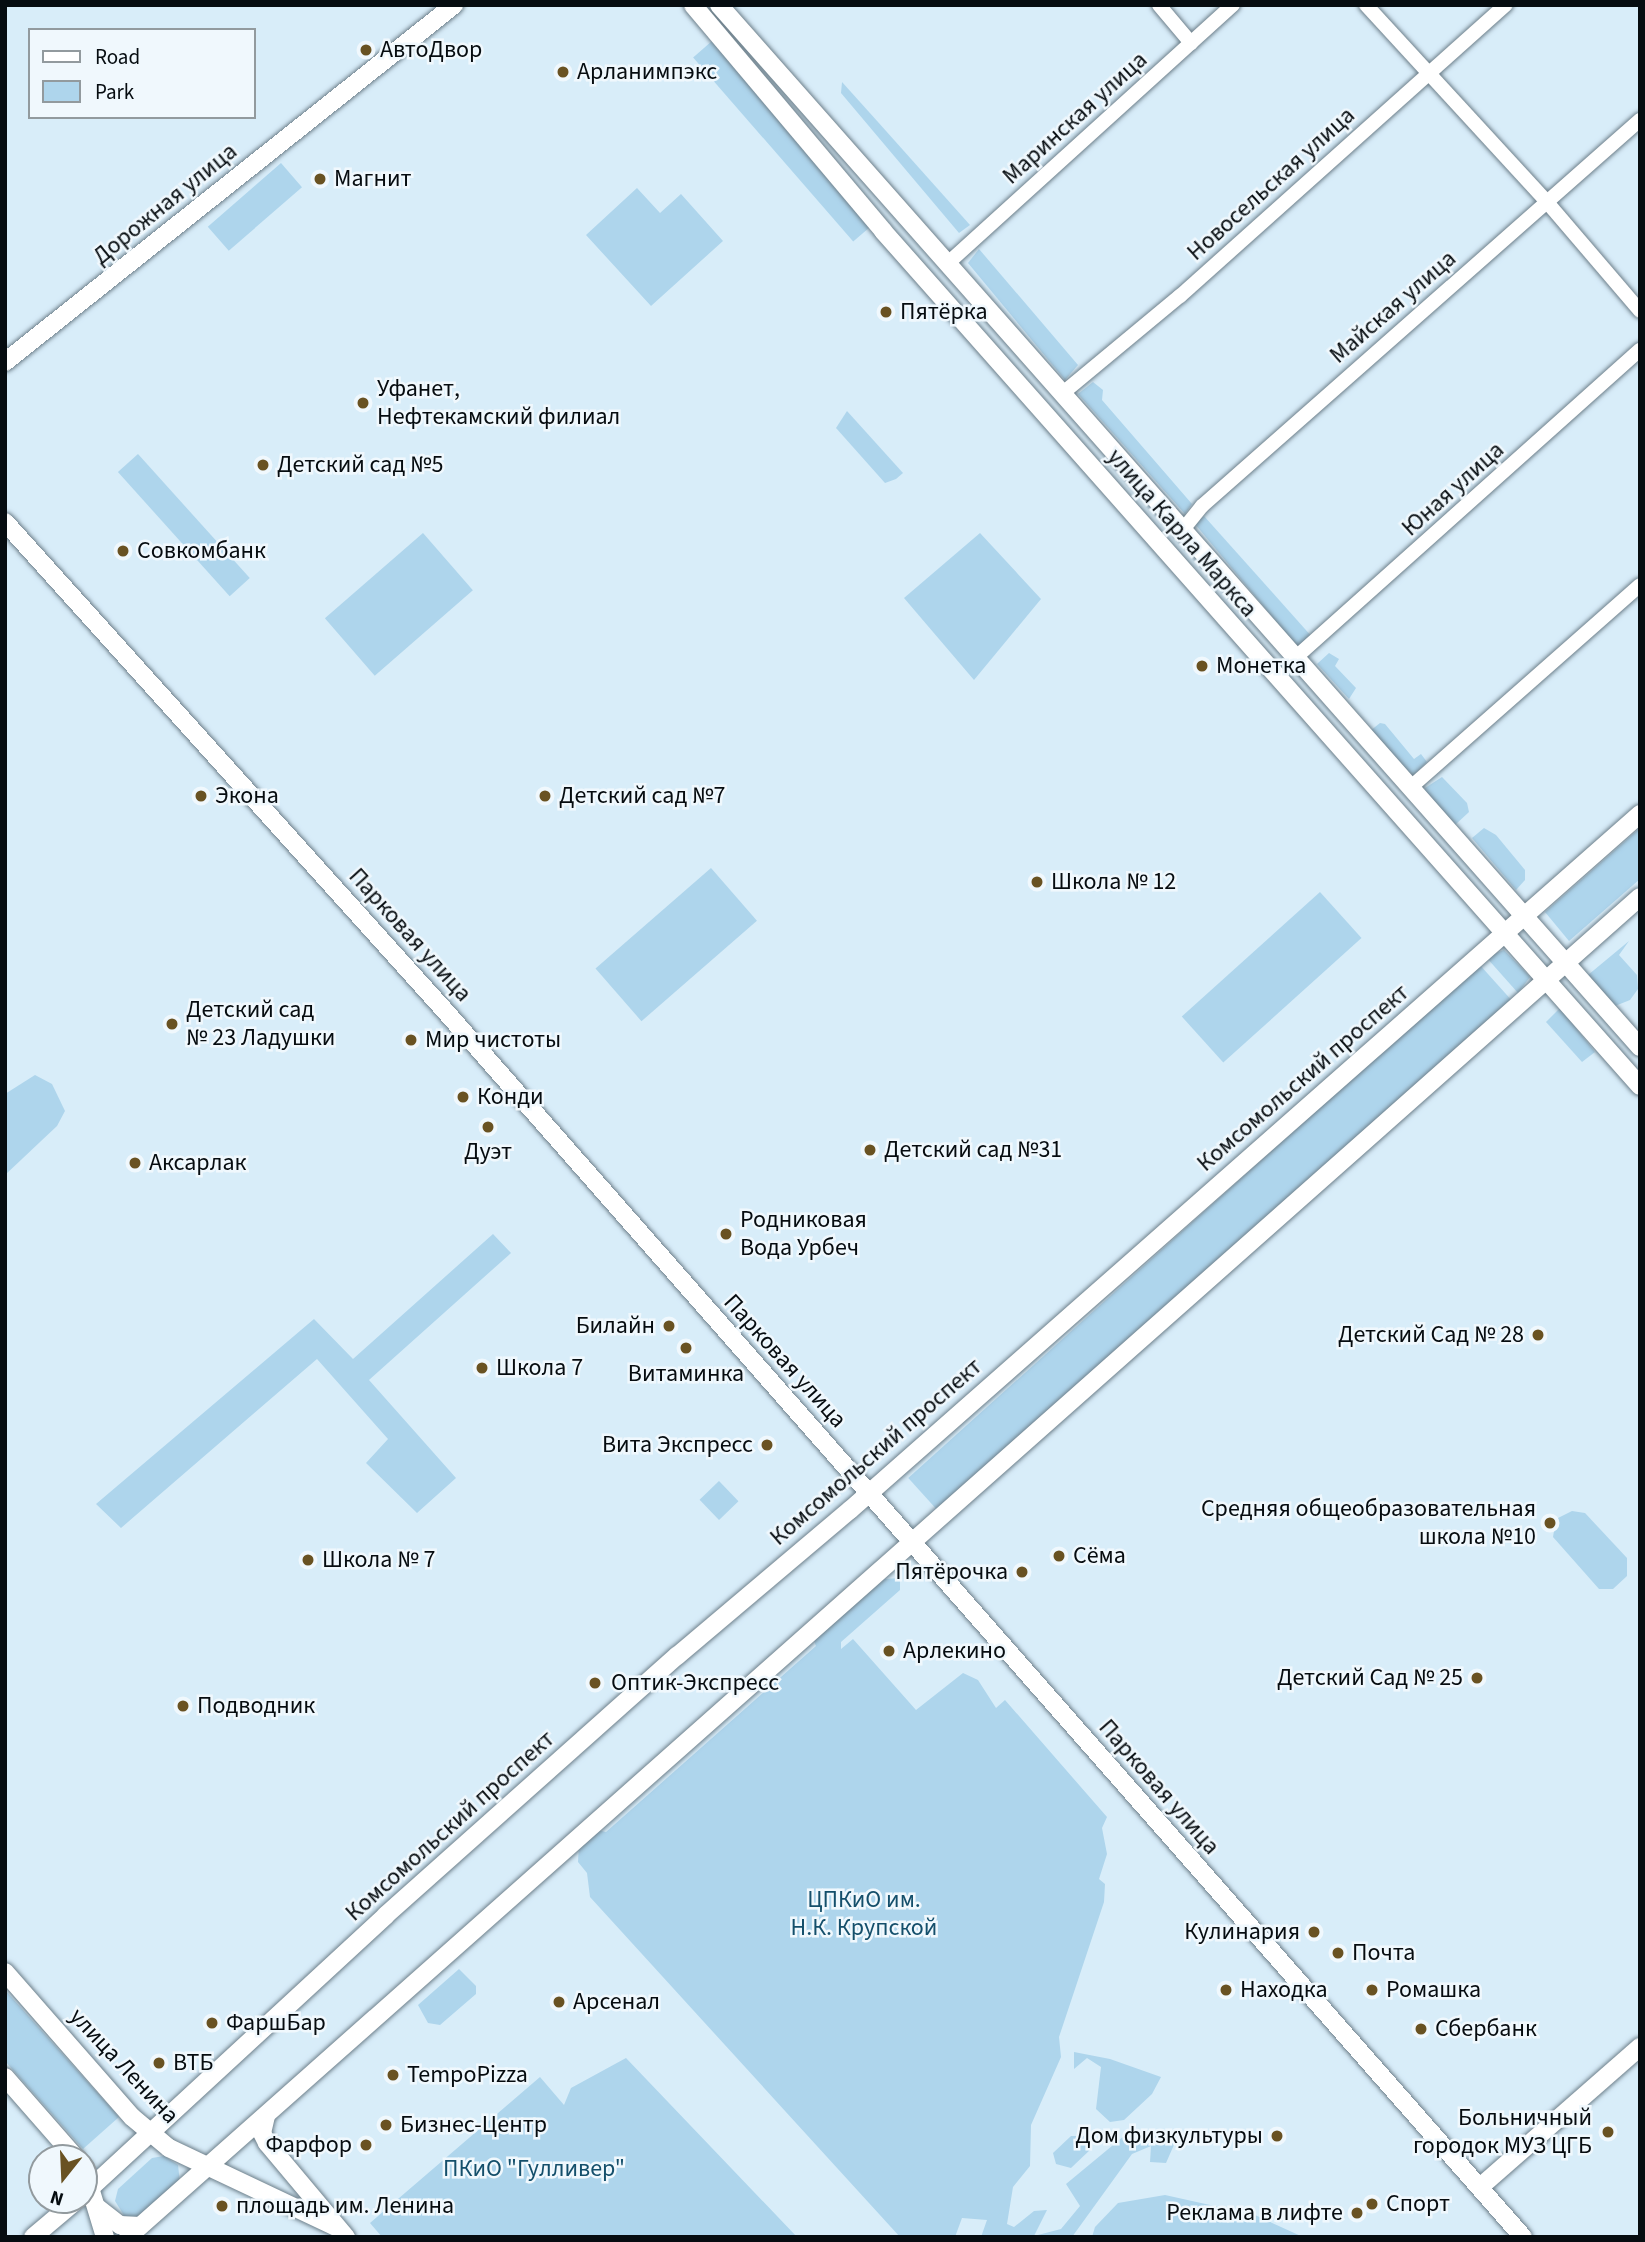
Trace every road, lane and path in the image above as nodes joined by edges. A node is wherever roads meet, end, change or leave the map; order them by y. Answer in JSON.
{"nodes":[{"id":1,"x":454,"y":5,"type":"edge"},
{"id":2,"x":693,"y":5,"type":"edge"},
{"id":3,"x":719,"y":5,"type":"edge"},
{"id":4,"x":1159,"y":5,"type":"edge"},
{"id":5,"x":1233,"y":5,"type":"edge"},
{"id":6,"x":1366,"y":5,"type":"edge"},
{"id":7,"x":1506,"y":5,"type":"edge"},
{"id":8,"x":1191,"y":43,"type":"junction"},
{"id":9,"x":1428,"y":76,"type":"junction"},
{"id":10,"x":1640,"y":120,"type":"edge"},
{"id":11,"x":1547,"y":202,"type":"junction"},
{"id":12,"x":947,"y":264,"type":"junction"},
{"id":13,"x":1640,"y":311,"type":"edge"},
{"id":14,"x":1000,"y":321,"type":"junction"},
{"id":15,"x":979,"y":339,"type":"junction"},
{"id":16,"x":1640,"y":350,"type":"edge"},
{"id":17,"x":5,"y":362,"type":"edge"},
{"id":18,"x":1063,"y":393,"type":"junction"},
{"id":19,"x":5,"y":522,"type":"edge"},
{"id":20,"x":1181,"y":532,"type":"junction"},
{"id":21,"x":1640,"y":585,"type":"edge"},
{"id":22,"x":1294,"y":659,"type":"junction"},
{"id":23,"x":1411,"y":788,"type":"junction"},
{"id":24,"x":1640,"y":814,"type":"edge"},
{"id":25,"x":1640,"y":897,"type":"edge"},
{"id":26,"x":1524,"y":918,"type":"junction"},
{"id":27,"x":1507,"y":933,"type":"junction"},
{"id":28,"x":1566,"y":963,"type":"junction"},
{"id":29,"x":1549,"y":979,"type":"junction"},
{"id":30,"x":1640,"y":1047,"type":"edge"},
{"id":31,"x":1640,"y":1086,"type":"edge"},
{"id":32,"x":869,"y":1493,"type":"junction"},
{"id":33,"x":913,"y":1544,"type":"junction"},
{"id":34,"x":5,"y":1972,"type":"edge"},
{"id":35,"x":1640,"y":2047,"type":"edge"},
{"id":36,"x":5,"y":2077,"type":"edge"},
{"id":37,"x":266,"y":2116,"type":"junction"},
{"id":38,"x":149,"y":2131,"type":"junction"},
{"id":39,"x":64,"y":2144,"type":"edge"},
{"id":40,"x":169,"y":2148,"type":"junction"},
{"id":41,"x":208,"y":2164,"type":"junction"},
{"id":42,"x":98,"y":2181,"type":"edge"},
{"id":43,"x":1480,"y":2188,"type":"junction"},
{"id":44,"x":180,"y":2190,"type":"junction"},
{"id":45,"x":98,"y":2208,"type":"joint"},
{"id":46,"x":60,"y":2214,"type":"edge"},
{"id":47,"x":134,"y":2231,"type":"edge"},
{"id":48,"x":341,"y":2232,"type":"edge"},
{"id":49,"x":33,"y":2237,"type":"edge"},
{"id":50,"x":105,"y":2237,"type":"edge"},
{"id":51,"x":1523,"y":2237,"type":"edge"}],
"edges":[{"from":1,"to":17,"type":"main road","name":"Дорожная улица"},
{"from":2,"to":15,"type":"main road","name":"улица Карла Маркса"},
{"from":3,"to":12,"type":"main road","name":"улица Карла Маркса"},
{"from":4,"to":8,"type":"street"},
{"from":5,"to":8,"type":"street","name":"Маринская улица"},
{"from":6,"to":9,"type":"street"},
{"from":7,"to":9,"type":"street","name":"Новосельская улица"},
{"from":8,"to":12,"type":"street","name":"Маринская улица"},
{"from":9,"to":11,"type":"street"},
{"from":9,"to":18,"type":"street","name":"Новосельская улица"},
{"from":10,"to":11,"type":"street","name":"Майская улица"},
{"from":11,"to":13,"type":"street"},
{"from":11,"to":20,"type":"street","name":"Майская улица"},
{"from":12,"to":14,"type":"main road","name":"улица Карла Маркса"},
{"from":14,"to":15,"type":"main road"},
{"from":14,"to":18,"type":"main road","name":"улица Карла Маркса"},
{"from":15,"to":27,"type":"main road","name":"улица Карла Маркса"},
{"from":16,"to":22,"type":"street","name":"Юная улица"},
{"from":18,"to":20,"type":"main road","name":"улица Карла Маркса"},
{"from":19,"to":32,"type":"main road","name":"Парковая улица"},
{"from":20,"to":22,"type":"main road","name":"улица Карла Маркса"},
{"from":21,"to":23,"type":"street"},
{"from":22,"to":23,"type":"main road","name":"улица Карла Маркса"},
{"from":23,"to":26,"type":"main road","name":"улица Карла Маркса"},
{"from":24,"to":26,"type":"main road","name":"Комсомольский проспект"},
{"from":25,"to":28,"type":"main road"},
{"from":26,"to":27,"type":"main road","name":"Комсомольский проспект"},
{"from":26,"to":28,"type":"main road","name":"улица Карла Маркса"},
{"from":27,"to":29,"type":"main road","name":"улица Карла Маркса"},
{"from":27,"to":32,"type":"main road","name":"Комсомольский проспект"},
{"from":28,"to":29,"type":"main road"},
{"from":28,"to":30,"type":"main road","name":"улица Карла Маркса"},
{"from":29,"to":31,"type":"main road","name":"улица Карла Маркса"},
{"from":29,"to":33,"type":"main road"},
{"from":32,"to":33,"type":"main road","name":"Парковая улица"},
{"from":32,"to":38,"type":"main road","name":"Комсомольский проспект"},
{"from":33,"to":37,"type":"main road"},
{"from":33,"to":43,"type":"main road","name":"Парковая улица"},
{"from":34,"to":38,"type":"main road","name":"улица Ленина"},
{"from":35,"to":43,"type":"main road"},
{"from":36,"to":39,"type":"main road"},
{"from":37,"to":41,"type":"main road"},
{"from":37,"to":48,"type":"main road","name":"улица Ленина"},
{"from":38,"to":40,"type":"main road","name":"улица Ленина"},
{"from":38,"to":42,"type":"main road"},
{"from":40,"to":41,"type":"main road","name":"улица Ленина"},
{"from":40,"to":44,"type":"main road"},
{"from":41,"to":44,"type":"main road"},
{"from":41,"to":48,"type":"main road","name":"улица Ленина"},
{"from":43,"to":51,"type":"main road","name":"Парковая улица"},
{"from":44,"to":47,"type":"main road"},
{"from":45,"to":47,"type":"main road"},
{"from":45,"to":50,"type":"main road"},
{"from":46,"to":49,"type":"main road"}]}
